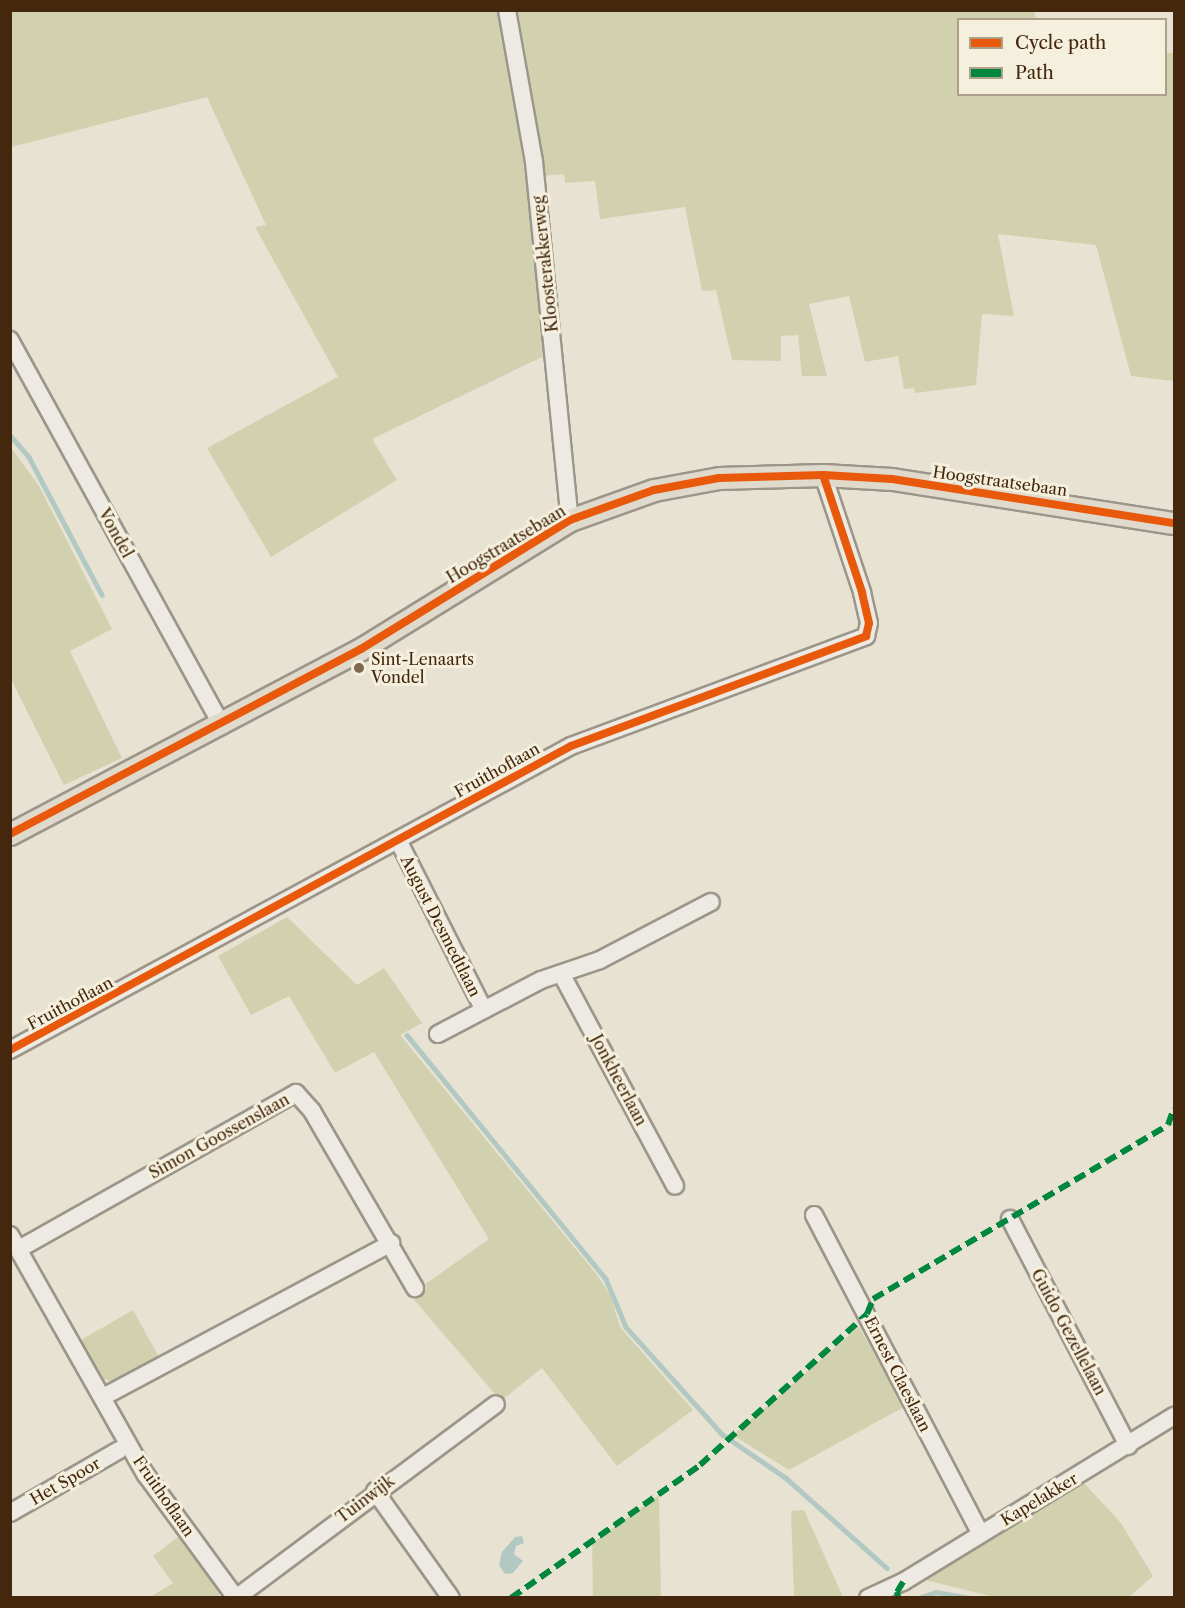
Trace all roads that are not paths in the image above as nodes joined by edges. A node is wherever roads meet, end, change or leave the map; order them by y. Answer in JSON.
{"nodes":[{"id":1,"x":507,"y":10,"type":"edge"},
{"id":2,"x":10,"y":340,"type":"edge"},
{"id":3,"x":823,"y":475,"type":"junction"},
{"id":4,"x":570,"y":520,"type":"junction"},
{"id":5,"x":1174,"y":523,"type":"edge"},
{"id":6,"x":222,"y":725,"type":"junction"},
{"id":7,"x":10,"y":834,"type":"edge"},
{"id":8,"x":399,"y":842,"type":"junction"},
{"id":9,"x":711,"y":902,"type":"dead end"},
{"id":10,"x":562,"y":975,"type":"junction"},
{"id":11,"x":484,"y":1011,"type":"junction"},
{"id":12,"x":438,"y":1034,"type":"dead end"},
{"id":13,"x":10,"y":1050,"type":"edge"},
{"id":14,"x":675,"y":1186,"type":"dead end"},
{"id":15,"x":814,"y":1215,"type":"dead end"},
{"id":16,"x":1010,"y":1219,"type":"dead end"},
{"id":17,"x":15,"y":1242,"type":"edge"},
{"id":18,"x":391,"y":1243,"type":"junction"},
{"id":19,"x":415,"y":1288,"type":"dead end"},
{"id":20,"x":103,"y":1397,"type":"junction"},
{"id":21,"x":496,"y":1404,"type":"dead end"},
{"id":22,"x":1174,"y":1416,"type":"edge"},
{"id":23,"x":1128,"y":1446,"type":"junction"},
{"id":24,"x":119,"y":1450,"type":"dead end"},
{"id":25,"x":375,"y":1491,"type":"junction"},
{"id":26,"x":10,"y":1513,"type":"edge"},
{"id":27,"x":981,"y":1534,"type":"junction"},
{"id":28,"x":236,"y":1597,"type":"edge"},
{"id":29,"x":451,"y":1598,"type":"edge"},
{"id":30,"x":868,"y":1598,"type":"edge"}],
"edges":[{"from":1,"to":4,"type":"street","name":"Kloosterakkerweg"},
{"from":2,"to":6,"type":"street","name":"Vondel"},
{"from":3,"to":4,"type":"main road","name":"Hoogstraatsebaan"},
{"from":3,"to":5,"type":"main road","name":"Hoogstraatsebaan"},
{"from":3,"to":8,"type":"street","name":"Fruithoflaan"},
{"from":4,"to":6,"type":"main road","name":"Hoogstraatsebaan"},
{"from":6,"to":7,"type":"main road","name":"Hoogstraatsebaan"},
{"from":8,"to":11,"type":"street","name":"August Desmedtlaan"},
{"from":8,"to":13,"type":"street","name":"Fruithoflaan"},
{"from":9,"to":10,"type":"street","name":"August Desmedtlaan"},
{"from":10,"to":11,"type":"street","name":"August Desmedtlaan"},
{"from":10,"to":14,"type":"street","name":"Jonkheerlaan"},
{"from":11,"to":12,"type":"street","name":"August Desmedtlaan"},
{"from":15,"to":27,"type":"street","name":"Ernest Claeslaan"},
{"from":16,"to":23,"type":"street","name":"Guido Gezellelaan"},
{"from":17,"to":18,"type":"street","name":"Simon Goossenslaan"},
{"from":17,"to":20,"type":"street","name":"Fruithoflaan"},
{"from":18,"to":19,"type":"street","name":"Simon Goossenslaan"},
{"from":18,"to":20,"type":"street"},
{"from":20,"to":28,"type":"street","name":"Fruithoflaan"},
{"from":21,"to":25,"type":"street","name":"Tuinwijk"},
{"from":22,"to":23,"type":"street","name":"Kapelakker"},
{"from":23,"to":27,"type":"street","name":"Kapelakker"},
{"from":24,"to":26,"type":"street","name":"Het Spoor"},
{"from":25,"to":28,"type":"street","name":"Tuinwijk"},
{"from":25,"to":29,"type":"street"},
{"from":27,"to":30,"type":"street","name":"Kapelakker"}]}
